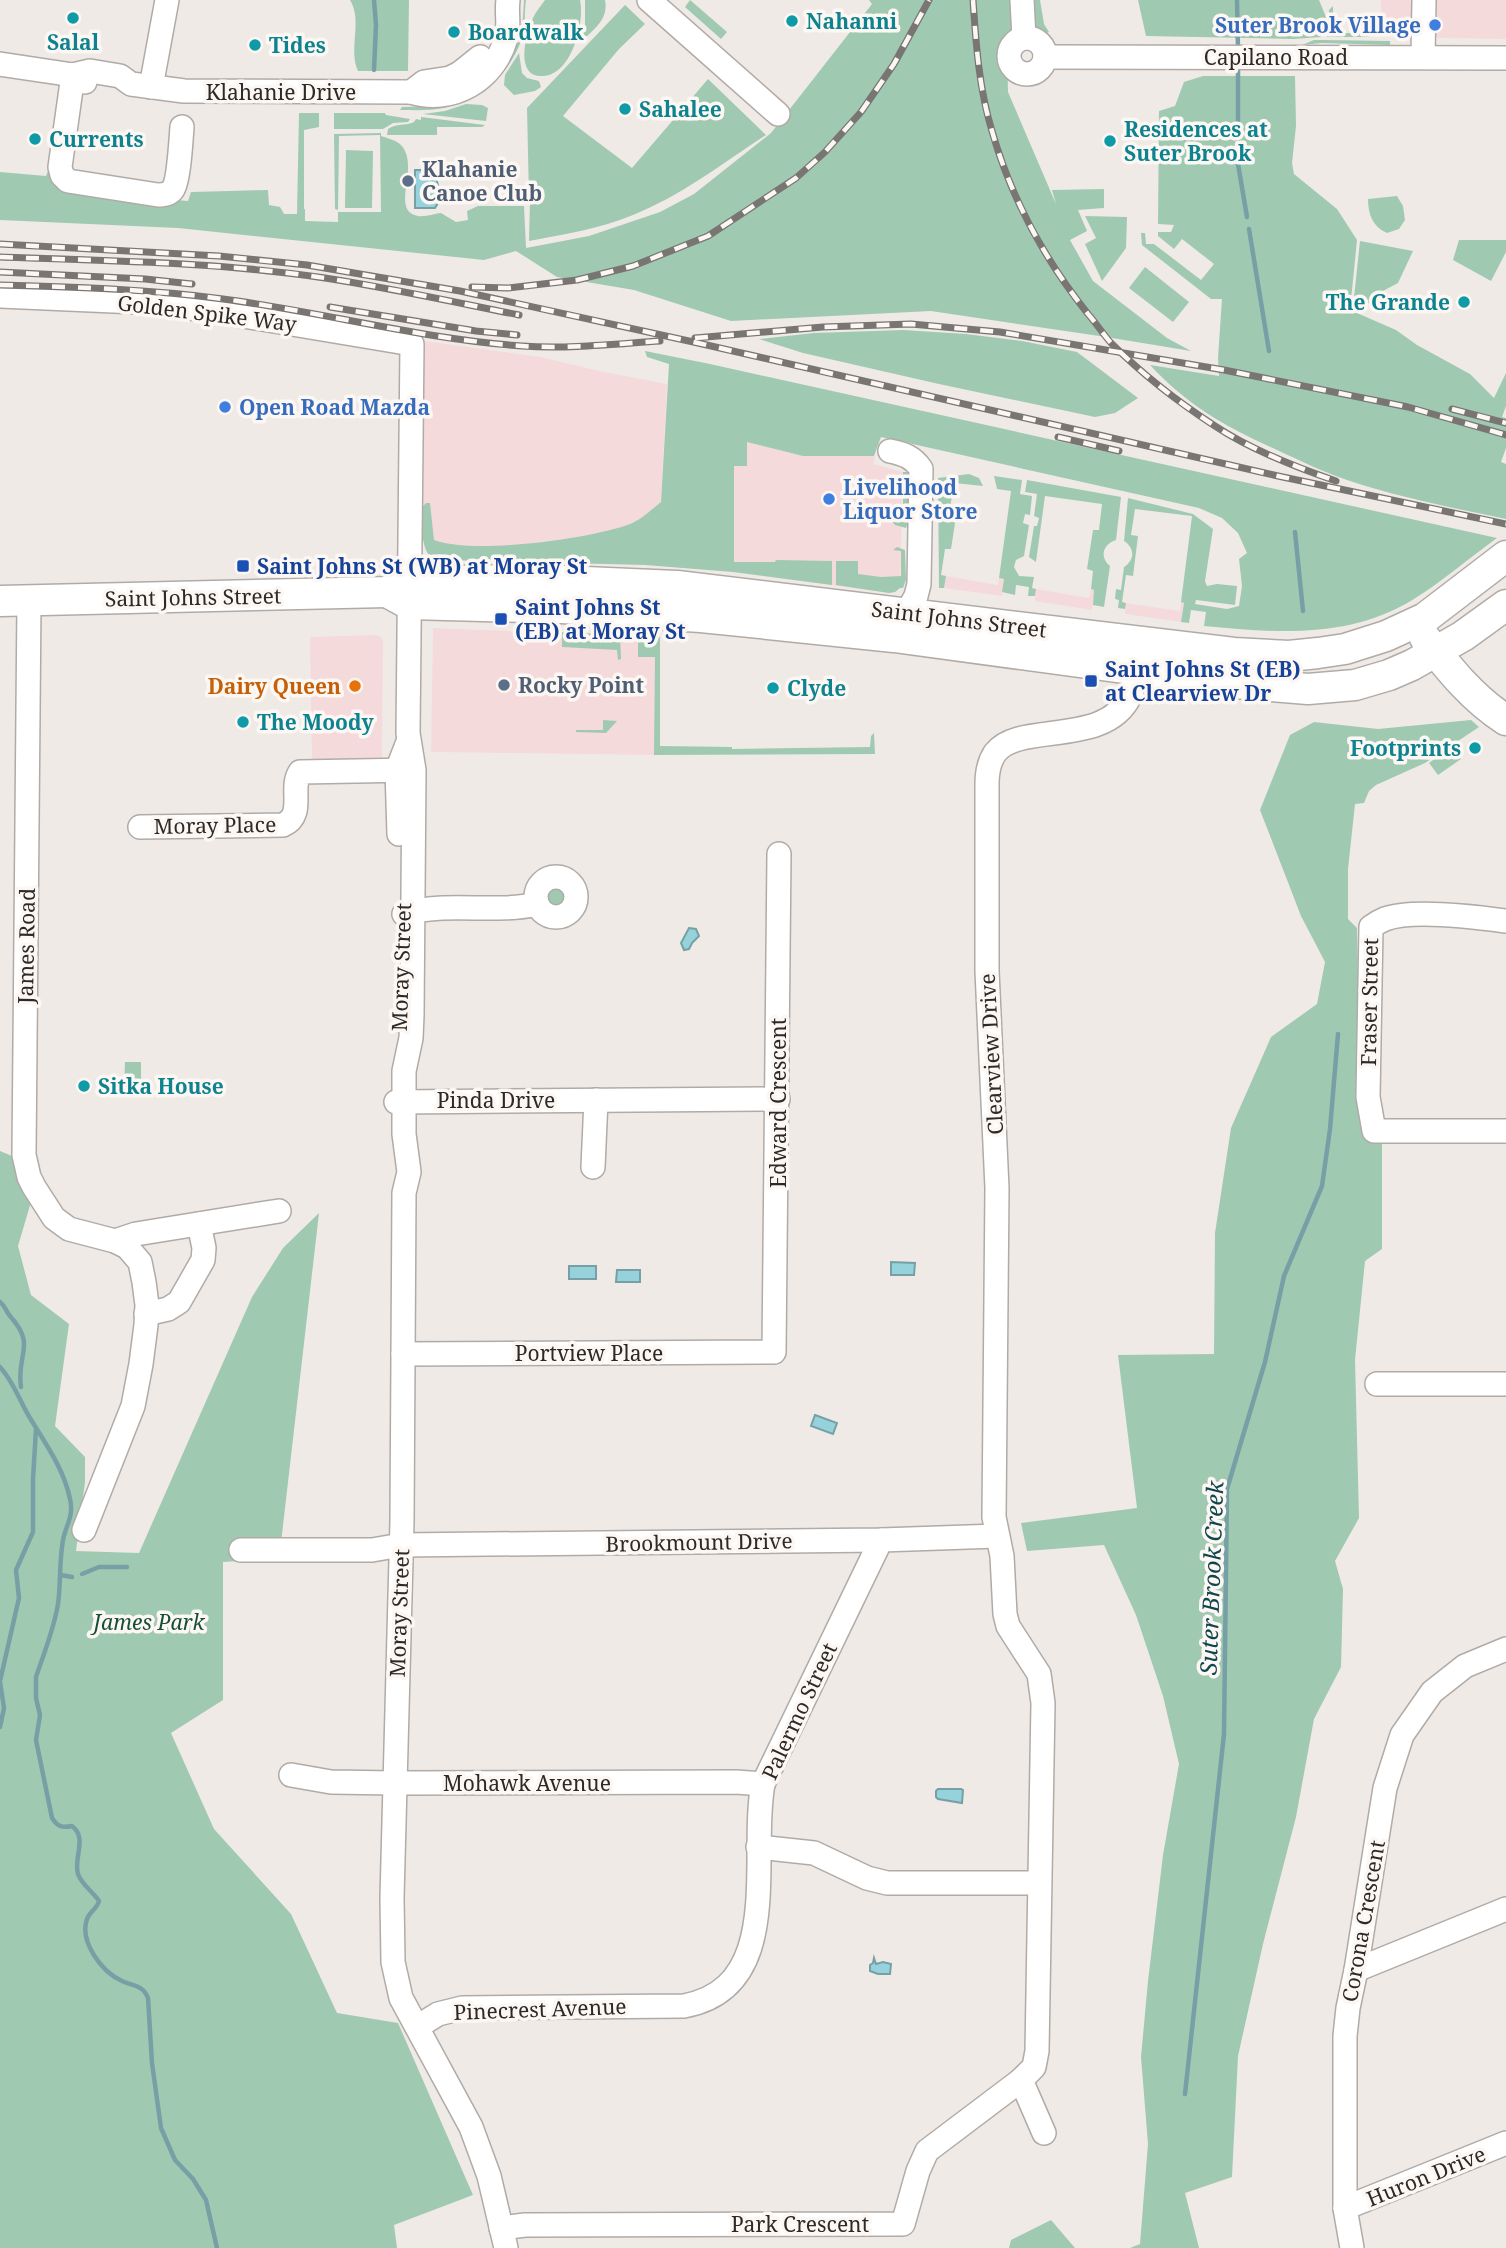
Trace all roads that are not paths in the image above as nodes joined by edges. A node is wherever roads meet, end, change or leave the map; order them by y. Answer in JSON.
{"nodes":[{"id":1,"x":167,"y":0,"type":"edge"},
{"id":2,"x":649,"y":0,"type":"edge"},
{"id":3,"x":1022,"y":0,"type":"edge"},
{"id":4,"x":1424,"y":0,"type":"edge"},
{"id":5,"x":507,"y":7,"type":"edge"},
{"id":6,"x":1024,"y":38,"type":"junction"},
{"id":7,"x":1045,"y":57,"type":"junction"},
{"id":8,"x":1423,"y":57,"type":"junction"},
{"id":9,"x":1506,"y":58,"type":"edge"},
{"id":10,"x":0,"y":64,"type":"edge"},
{"id":11,"x":73,"y":75,"type":"junction"},
{"id":12,"x":141,"y":85,"type":"junction"},
{"id":13,"x":778,"y":114,"type":"dead end"},
{"id":14,"x":182,"y":127,"type":"dead end"},
{"id":15,"x":0,"y":296,"type":"edge"},
{"id":16,"x":412,"y":344,"type":"joint"},
{"id":17,"x":890,"y":451,"type":"dead end"},
{"id":18,"x":1506,"y":556,"type":"edge"},
{"id":19,"x":1506,"y":589,"type":"edge"},
{"id":20,"x":402,"y":593,"type":"junction"},
{"id":21,"x":15,"y":601,"type":"edge"},
{"id":22,"x":1506,"y":605,"type":"edge"},
{"id":23,"x":1419,"y":621,"type":"junction"},
{"id":24,"x":900,"y":625,"type":"junction"},
{"id":25,"x":1442,"y":649,"type":"junction"},
{"id":26,"x":1135,"y":670,"type":"junction"},
{"id":27,"x":1506,"y":698,"type":"edge"},
{"id":28,"x":1506,"y":720,"type":"edge"},
{"id":29,"x":405,"y":770,"type":"junction"},
{"id":30,"x":140,"y":827,"type":"dead end"},
{"id":31,"x":779,"y":854,"type":"dead end"},
{"id":32,"x":537,"y":904,"type":"dead end"},
{"id":33,"x":408,"y":913,"type":"junction"},
{"id":34,"x":1506,"y":921,"type":"edge"},
{"id":35,"x":778,"y":1099,"type":"junction"},
{"id":36,"x":596,"y":1100,"type":"junction"},
{"id":37,"x":400,"y":1102,"type":"junction"},
{"id":38,"x":1506,"y":1131,"type":"edge"},
{"id":39,"x":593,"y":1167,"type":"dead end"},
{"id":40,"x":279,"y":1211,"type":"dead end"},
{"id":41,"x":199,"y":1224,"type":"junction"},
{"id":42,"x":115,"y":1241,"type":"junction"},
{"id":43,"x":146,"y":1314,"type":"junction"},
{"id":44,"x":774,"y":1352,"type":"joint"},
{"id":45,"x":403,"y":1354,"type":"junction"},
{"id":46,"x":1377,"y":1384,"type":"dead end"},
{"id":47,"x":1506,"y":1384,"type":"edge"},
{"id":48,"x":84,"y":1530,"type":"dead end"},
{"id":49,"x":996,"y":1536,"type":"junction"},
{"id":50,"x":881,"y":1540,"type":"junction"},
{"id":51,"x":401,"y":1545,"type":"junction"},
{"id":52,"x":242,"y":1550,"type":"dead end"},
{"id":53,"x":1506,"y":1649,"type":"edge"},
{"id":54,"x":291,"y":1775,"type":"dead end"},
{"id":55,"x":395,"y":1783,"type":"junction"},
{"id":56,"x":763,"y":1784,"type":"junction"},
{"id":57,"x":758,"y":1847,"type":"junction"},
{"id":58,"x":1039,"y":1883,"type":"junction"},
{"id":59,"x":1506,"y":1909,"type":"edge"},
{"id":60,"x":1356,"y":1970,"type":"junction"},
{"id":61,"x":667,"y":2007,"type":"joint"},
{"id":62,"x":417,"y":2027,"type":"junction"},
{"id":63,"x":1021,"y":2080,"type":"junction"},
{"id":64,"x":1044,"y":2133,"type":"dead end"},
{"id":65,"x":1506,"y":2143,"type":"edge"},
{"id":66,"x":1345,"y":2208,"type":"junction"},
{"id":67,"x":503,"y":2238,"type":"edge"},
{"id":68,"x":1352,"y":2248,"type":"edge"}],
"edges":[{"from":1,"to":12,"type":"street"},
{"from":2,"to":13,"type":"street"},
{"from":3,"to":6,"type":"street","name":"Capilano Road"},
{"from":4,"to":8,"type":"street"},
{"from":5,"to":12,"type":"street","name":"Klahanie Drive"},
{"from":6,"to":7,"type":"street"},
{"from":6,"to":7,"type":"street","name":"Capilano Road"},
{"from":7,"to":8,"type":"street","name":"Capilano Road"},
{"from":8,"to":9,"type":"street","name":"Capilano Road"},
{"from":10,"to":11,"type":"street","name":"Klahanie Drive"},
{"from":11,"to":12,"type":"street","name":"Klahanie Drive"},
{"from":11,"to":14,"type":"street"},
{"from":15,"to":16,"type":"street","name":"Golden Spike Way"},
{"from":16,"to":20,"type":"street","name":"Moray Street"},
{"from":17,"to":24,"type":"street"},
{"from":18,"to":23,"type":"main road","name":"Saint Johns Street"},
{"from":19,"to":25,"type":"main road"},
{"from":20,"to":21,"type":"main road","name":"Saint Johns Street"},
{"from":20,"to":24,"type":"main road","name":"Saint Johns Street"},
{"from":20,"to":29,"type":"street","name":"Moray Street"},
{"from":21,"to":42,"type":"street","name":"James Road"},
{"from":22,"to":25,"type":"main road","name":"Saint Johns Street"},
{"from":23,"to":24,"type":"main road","name":"Saint Johns Street"},
{"from":23,"to":25,"type":"main road"},
{"from":24,"to":26,"type":"main road","name":"Saint Johns Street"},
{"from":25,"to":26,"type":"main road","name":"Saint Johns Street"},
{"from":25,"to":27,"type":"main road"},
{"from":25,"to":28,"type":"main road"},
{"from":26,"to":49,"type":"street","name":"Clearview Drive"},
{"from":29,"to":30,"type":"street","name":"Moray Place"},
{"from":29,"to":33,"type":"street","name":"Moray Street"},
{"from":31,"to":35,"type":"street","name":"Edward Crescent"},
{"from":32,"to":33,"type":"street"},
{"from":33,"to":37,"type":"street","name":"Moray Street"},
{"from":34,"to":38,"type":"street","name":"Fraser Street"},
{"from":35,"to":36,"type":"street","name":"Pinda Drive"},
{"from":35,"to":44,"type":"street","name":"Edward Crescent"},
{"from":36,"to":37,"type":"street","name":"Pinda Drive"},
{"from":36,"to":39,"type":"street"},
{"from":37,"to":45,"type":"street","name":"Moray Street"},
{"from":40,"to":41,"type":"street","name":"James Road"},
{"from":41,"to":42,"type":"street","name":"James Road"},
{"from":41,"to":43,"type":"street"},
{"from":42,"to":43,"type":"street","name":"James Road"},
{"from":43,"to":48,"type":"street","name":"James Road"},
{"from":44,"to":45,"type":"street","name":"Portview Place"},
{"from":45,"to":51,"type":"street","name":"Moray Street"},
{"from":46,"to":47,"type":"street"},
{"from":49,"to":50,"type":"street","name":"Brookmount Drive"},
{"from":49,"to":58,"type":"street","name":"Park Crescent"},
{"from":50,"to":51,"type":"street","name":"Brookmount Drive"},
{"from":50,"to":56,"type":"street","name":"Palermo Street"},
{"from":51,"to":52,"type":"street","name":"Brookmount Drive"},
{"from":51,"to":55,"type":"street","name":"Moray Street"},
{"from":53,"to":60,"type":"street","name":"Corona Crescent"},
{"from":54,"to":55,"type":"street","name":"Mohawk Avenue"},
{"from":55,"to":56,"type":"street","name":"Mohawk Avenue"},
{"from":55,"to":62,"type":"street","name":"Moray Street"},
{"from":56,"to":57,"type":"street","name":"Palermo Street"},
{"from":57,"to":58,"type":"street"},
{"from":57,"to":61,"type":"street","name":"Palermo Street"},
{"from":58,"to":63,"type":"street","name":"Park Crescent"},
{"from":59,"to":60,"type":"street"},
{"from":60,"to":66,"type":"street","name":"Corona Crescent"},
{"from":61,"to":62,"type":"street","name":"Pinecrest Avenue"},
{"from":62,"to":67,"type":"street","name":"Moray Street"},
{"from":63,"to":64,"type":"street"},
{"from":63,"to":67,"type":"street","name":"Park Crescent"},
{"from":65,"to":66,"type":"street","name":"Huron Drive"},
{"from":66,"to":68,"type":"street","name":"Corona Crescent"}]}
